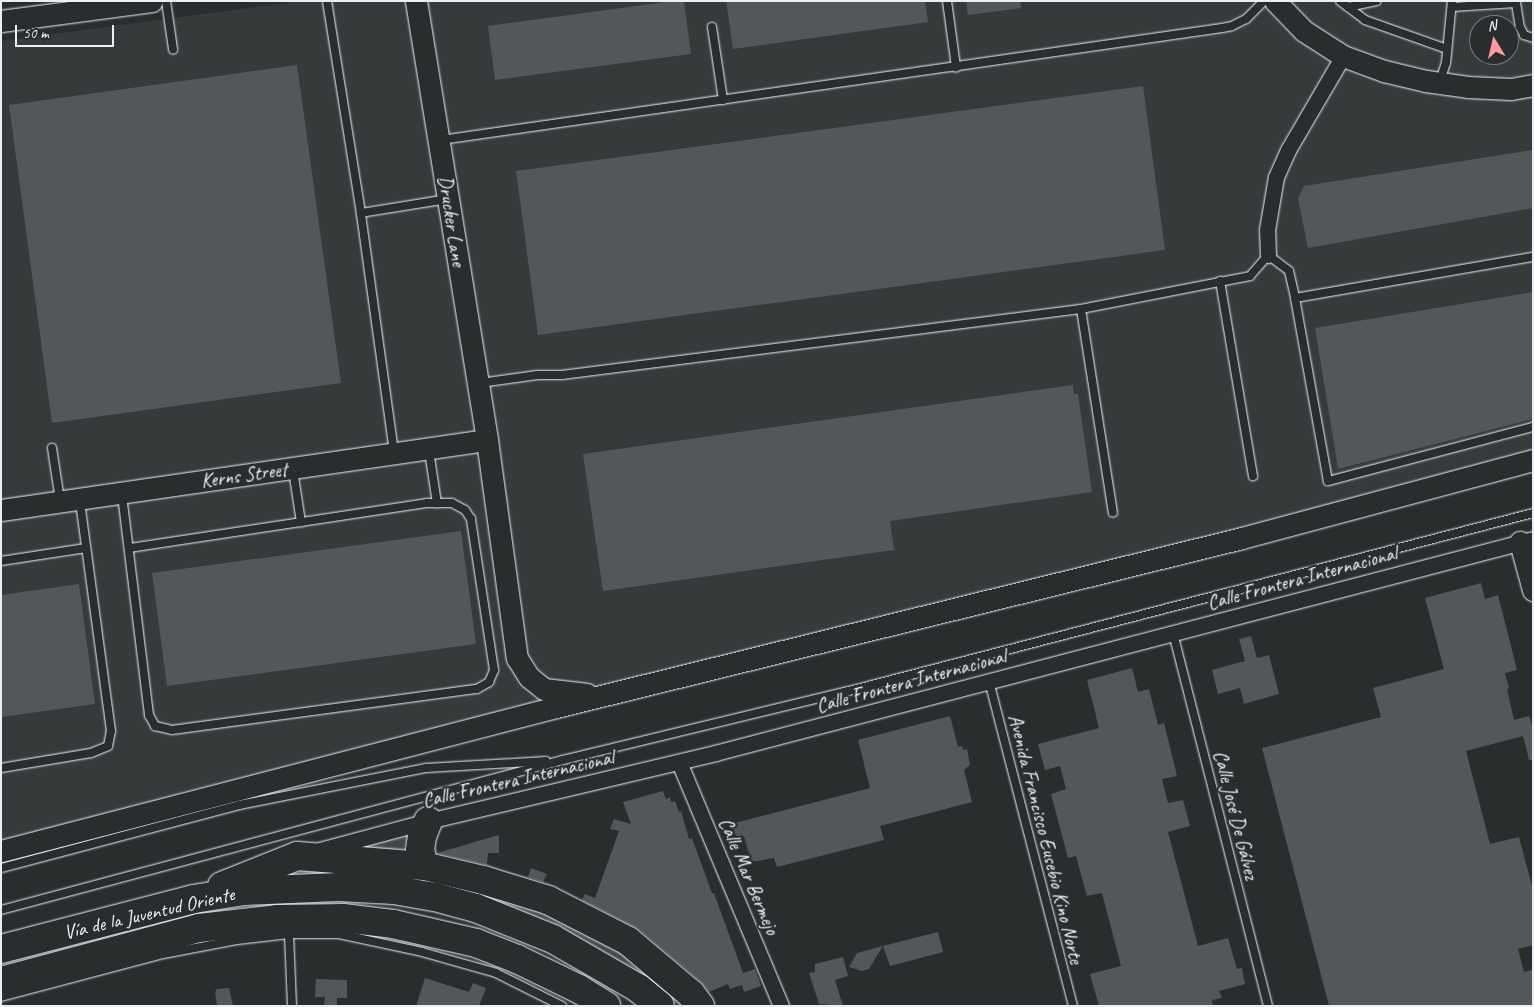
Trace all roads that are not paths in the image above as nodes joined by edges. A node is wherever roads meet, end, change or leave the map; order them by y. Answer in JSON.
{"nodes":[{"id":1,"x":152,"y":1,"type":"edge"},
{"id":2,"x":166,"y":1,"type":"edge"},
{"id":3,"x":327,"y":1,"type":"edge"},
{"id":4,"x":416,"y":1,"type":"edge"},
{"id":5,"x":947,"y":1,"type":"edge"},
{"id":6,"x":1264,"y":1,"type":"edge"},
{"id":7,"x":1275,"y":1,"type":"edge"},
{"id":8,"x":1340,"y":1,"type":"edge"},
{"id":9,"x":1376,"y":1,"type":"edge"},
{"id":10,"x":1516,"y":2,"type":"edge"},
{"id":11,"x":1452,"y":4,"type":"edge"},
{"id":12,"x":1348,"y":7,"type":"junction"},
{"id":13,"x":1,"y":20,"type":"edge"},
{"id":14,"x":712,"y":27,"type":"dead end"},
{"id":15,"x":1533,"y":38,"type":"edge"},
{"id":16,"x":173,"y":49,"type":"dead end"},
{"id":17,"x":1448,"y":49,"type":"junction"},
{"id":18,"x":1344,"y":56,"type":"junction"},
{"id":19,"x":956,"y":67,"type":"junction"},
{"id":20,"x":1439,"y":83,"type":"junction"},
{"id":21,"x":1533,"y":85,"type":"edge"},
{"id":22,"x":723,"y":100,"type":"junction"},
{"id":23,"x":439,"y":141,"type":"junction"},
{"id":24,"x":448,"y":199,"type":"junction"},
{"id":25,"x":361,"y":213,"type":"junction"},
{"id":26,"x":1268,"y":255,"type":"junction"},
{"id":27,"x":1533,"y":257,"type":"edge"},
{"id":28,"x":1220,"y":282,"type":"junction"},
{"id":29,"x":1295,"y":298,"type":"junction"},
{"id":30,"x":1081,"y":309,"type":"junction"},
{"id":31,"x":478,"y":383,"type":"junction"},
{"id":32,"x":1533,"y":427,"type":"edge"},
{"id":33,"x":487,"y":440,"type":"junction"},
{"id":34,"x":1533,"y":447,"type":"edge"},
{"id":35,"x":52,"y":448,"type":"dead end"},
{"id":36,"x":429,"y":449,"type":"junction"},
{"id":37,"x":394,"y":454,"type":"junction"},
{"id":38,"x":1533,"y":460,"type":"edge"},
{"id":39,"x":293,"y":468,"type":"junction"},
{"id":40,"x":1254,"y":476,"type":"dead end"},
{"id":41,"x":122,"y":493,"type":"junction"},
{"id":42,"x":70,"y":500,"type":"junction"},
{"id":43,"x":437,"y":503,"type":"junction"},
{"id":44,"x":1,"y":510,"type":"edge"},
{"id":45,"x":1113,"y":513,"type":"dead end"},
{"id":46,"x":1533,"y":513,"type":"edge"},
{"id":47,"x":301,"y":522,"type":"junction"},
{"id":48,"x":1526,"y":540,"type":"edge"},
{"id":49,"x":86,"y":548,"type":"junction"},
{"id":50,"x":129,"y":548,"type":"junction"},
{"id":51,"x":1,"y":560,"type":"edge"},
{"id":52,"x":1533,"y":590,"type":"edge"},
{"id":53,"x":1173,"y":633,"type":"junction"},
{"id":54,"x":989,"y":681,"type":"junction"},
{"id":55,"x":566,"y":692,"type":"junction"},
{"id":56,"x":605,"y":696,"type":"junction"},
{"id":57,"x":563,"y":760,"type":"junction"},
{"id":58,"x":679,"y":762,"type":"junction"},
{"id":59,"x":1,"y":768,"type":"edge"},
{"id":60,"x":428,"y":821,"type":"junction"},
{"id":61,"x":1,"y":837,"type":"edge"},
{"id":62,"x":1,"y":851,"type":"edge"},
{"id":63,"x":297,"y":856,"type":"junction"},
{"id":64,"x":424,"y":866,"type":"junction"},
{"id":65,"x":1,"y":868,"type":"edge"},
{"id":66,"x":194,"y":899,"type":"junction"},
{"id":67,"x":1,"y":910,"type":"edge"},
{"id":68,"x":289,"y":934,"type":"junction"},
{"id":69,"x":1,"y":949,"type":"edge"},
{"id":70,"x":1,"y":981,"type":"edge"},
{"id":71,"x":1,"y":997,"type":"edge"},
{"id":72,"x":292,"y":1006,"type":"edge"},
{"id":73,"x":562,"y":1006,"type":"edge"},
{"id":74,"x":606,"y":1006,"type":"edge"},
{"id":75,"x":660,"y":1006,"type":"edge"},
{"id":76,"x":700,"y":1006,"type":"edge"},
{"id":77,"x":781,"y":1006,"type":"edge"},
{"id":78,"x":1073,"y":1006,"type":"edge"},
{"id":79,"x":1268,"y":1006,"type":"edge"}],
"edges":[{"from":1,"to":13,"type":"main road"},
{"from":2,"to":16,"type":"lane"},
{"from":3,"to":25,"type":"lane"},
{"from":4,"to":23,"type":"main road","name":"Drucker Lane"},
{"from":5,"to":19,"type":"lane"},
{"from":6,"to":19,"type":"lane"},
{"from":7,"to":18,"type":"main road"},
{"from":8,"to":12,"type":"lane"},
{"from":9,"to":12,"type":"lane"},
{"from":10,"to":11,"type":"lane"},
{"from":10,"to":15,"type":"lane"},
{"from":11,"to":17,"type":"lane"},
{"from":12,"to":17,"type":"lane"},
{"from":14,"to":22,"type":"lane"},
{"from":17,"to":20,"type":"lane"},
{"from":18,"to":20,"type":"main road"},
{"from":18,"to":26,"type":"street"},
{"from":19,"to":22,"type":"lane"},
{"from":20,"to":21,"type":"main road"},
{"from":22,"to":23,"type":"lane"},
{"from":23,"to":24,"type":"main road","name":"Drucker Lane"},
{"from":24,"to":25,"type":"lane"},
{"from":24,"to":31,"type":"main road","name":"Drucker Lane"},
{"from":25,"to":37,"type":"lane"},
{"from":26,"to":28,"type":"lane"},
{"from":26,"to":29,"type":"lane"},
{"from":27,"to":29,"type":"lane"},
{"from":28,"to":30,"type":"lane"},
{"from":28,"to":40,"type":"lane"},
{"from":29,"to":32,"type":"lane"},
{"from":30,"to":31,"type":"lane"},
{"from":30,"to":45,"type":"lane"},
{"from":31,"to":33,"type":"main road","name":"Drucker Lane"},
{"from":33,"to":36,"type":"main road","name":"Kerns Street"},
{"from":33,"to":55,"type":"main road","name":"Drucker Lane"},
{"from":34,"to":55,"type":"main road"},
{"from":35,"to":42,"type":"lane"},
{"from":36,"to":37,"type":"main road","name":"Kerns Street"},
{"from":36,"to":43,"type":"lane"},
{"from":37,"to":39,"type":"main road","name":"Kerns Street"},
{"from":38,"to":56,"type":"main road"},
{"from":39,"to":41,"type":"main road","name":"Kerns Street"},
{"from":39,"to":47,"type":"lane"},
{"from":41,"to":42,"type":"main road","name":"Kerns Street"},
{"from":41,"to":50,"type":"lane"},
{"from":42,"to":44,"type":"main road","name":"Kerns Street"},
{"from":42,"to":49,"type":"lane"},
{"from":43,"to":47,"type":"lane"},
{"from":43,"to":50,"type":"lane"},
{"from":46,"to":57,"type":"lane"},
{"from":47,"to":50,"type":"lane"},
{"from":48,"to":52,"type":"main road"},
{"from":48,"to":53,"type":"street","name":"Calle Frontera Internacional"},
{"from":49,"to":51,"type":"lane"},
{"from":49,"to":59,"type":"lane"},
{"from":53,"to":54,"type":"street","name":"Calle Frontera Internacional"},
{"from":53,"to":79,"type":"lane","name":"Calle José De Gálvez"},
{"from":54,"to":58,"type":"street","name":"Calle Frontera Internacional"},
{"from":54,"to":78,"type":"lane","name":"Avenida Francisco Eusebio Kino Norte"},
{"from":55,"to":56,"type":"main road"},
{"from":55,"to":61,"type":"main road"},
{"from":56,"to":62,"type":"main road"},
{"from":57,"to":65,"type":"lane"},
{"from":57,"to":67,"type":"lane"},
{"from":58,"to":60,"type":"street","name":"Calle Frontera Internacional"},
{"from":58,"to":77,"type":"street","name":"Calle Mar Bermejo"},
{"from":60,"to":63,"type":"street","name":"Calle Frontera Internacional"},
{"from":60,"to":64,"type":"highway"},
{"from":63,"to":64,"type":"highway"},
{"from":63,"to":66,"type":"highway"},
{"from":64,"to":76,"type":"highway"},
{"from":66,"to":69,"type":"highway","name":"Vía de la Juventud Oriente"},
{"from":66,"to":75,"type":"highway","name":"Vía de la Juventud Oriente"},
{"from":68,"to":71,"type":"lane"},
{"from":68,"to":72,"type":"lane"},
{"from":68,"to":73,"type":"lane"},
{"from":70,"to":74,"type":"highway","name":"Vía de la Juventud Oriente"}]}
